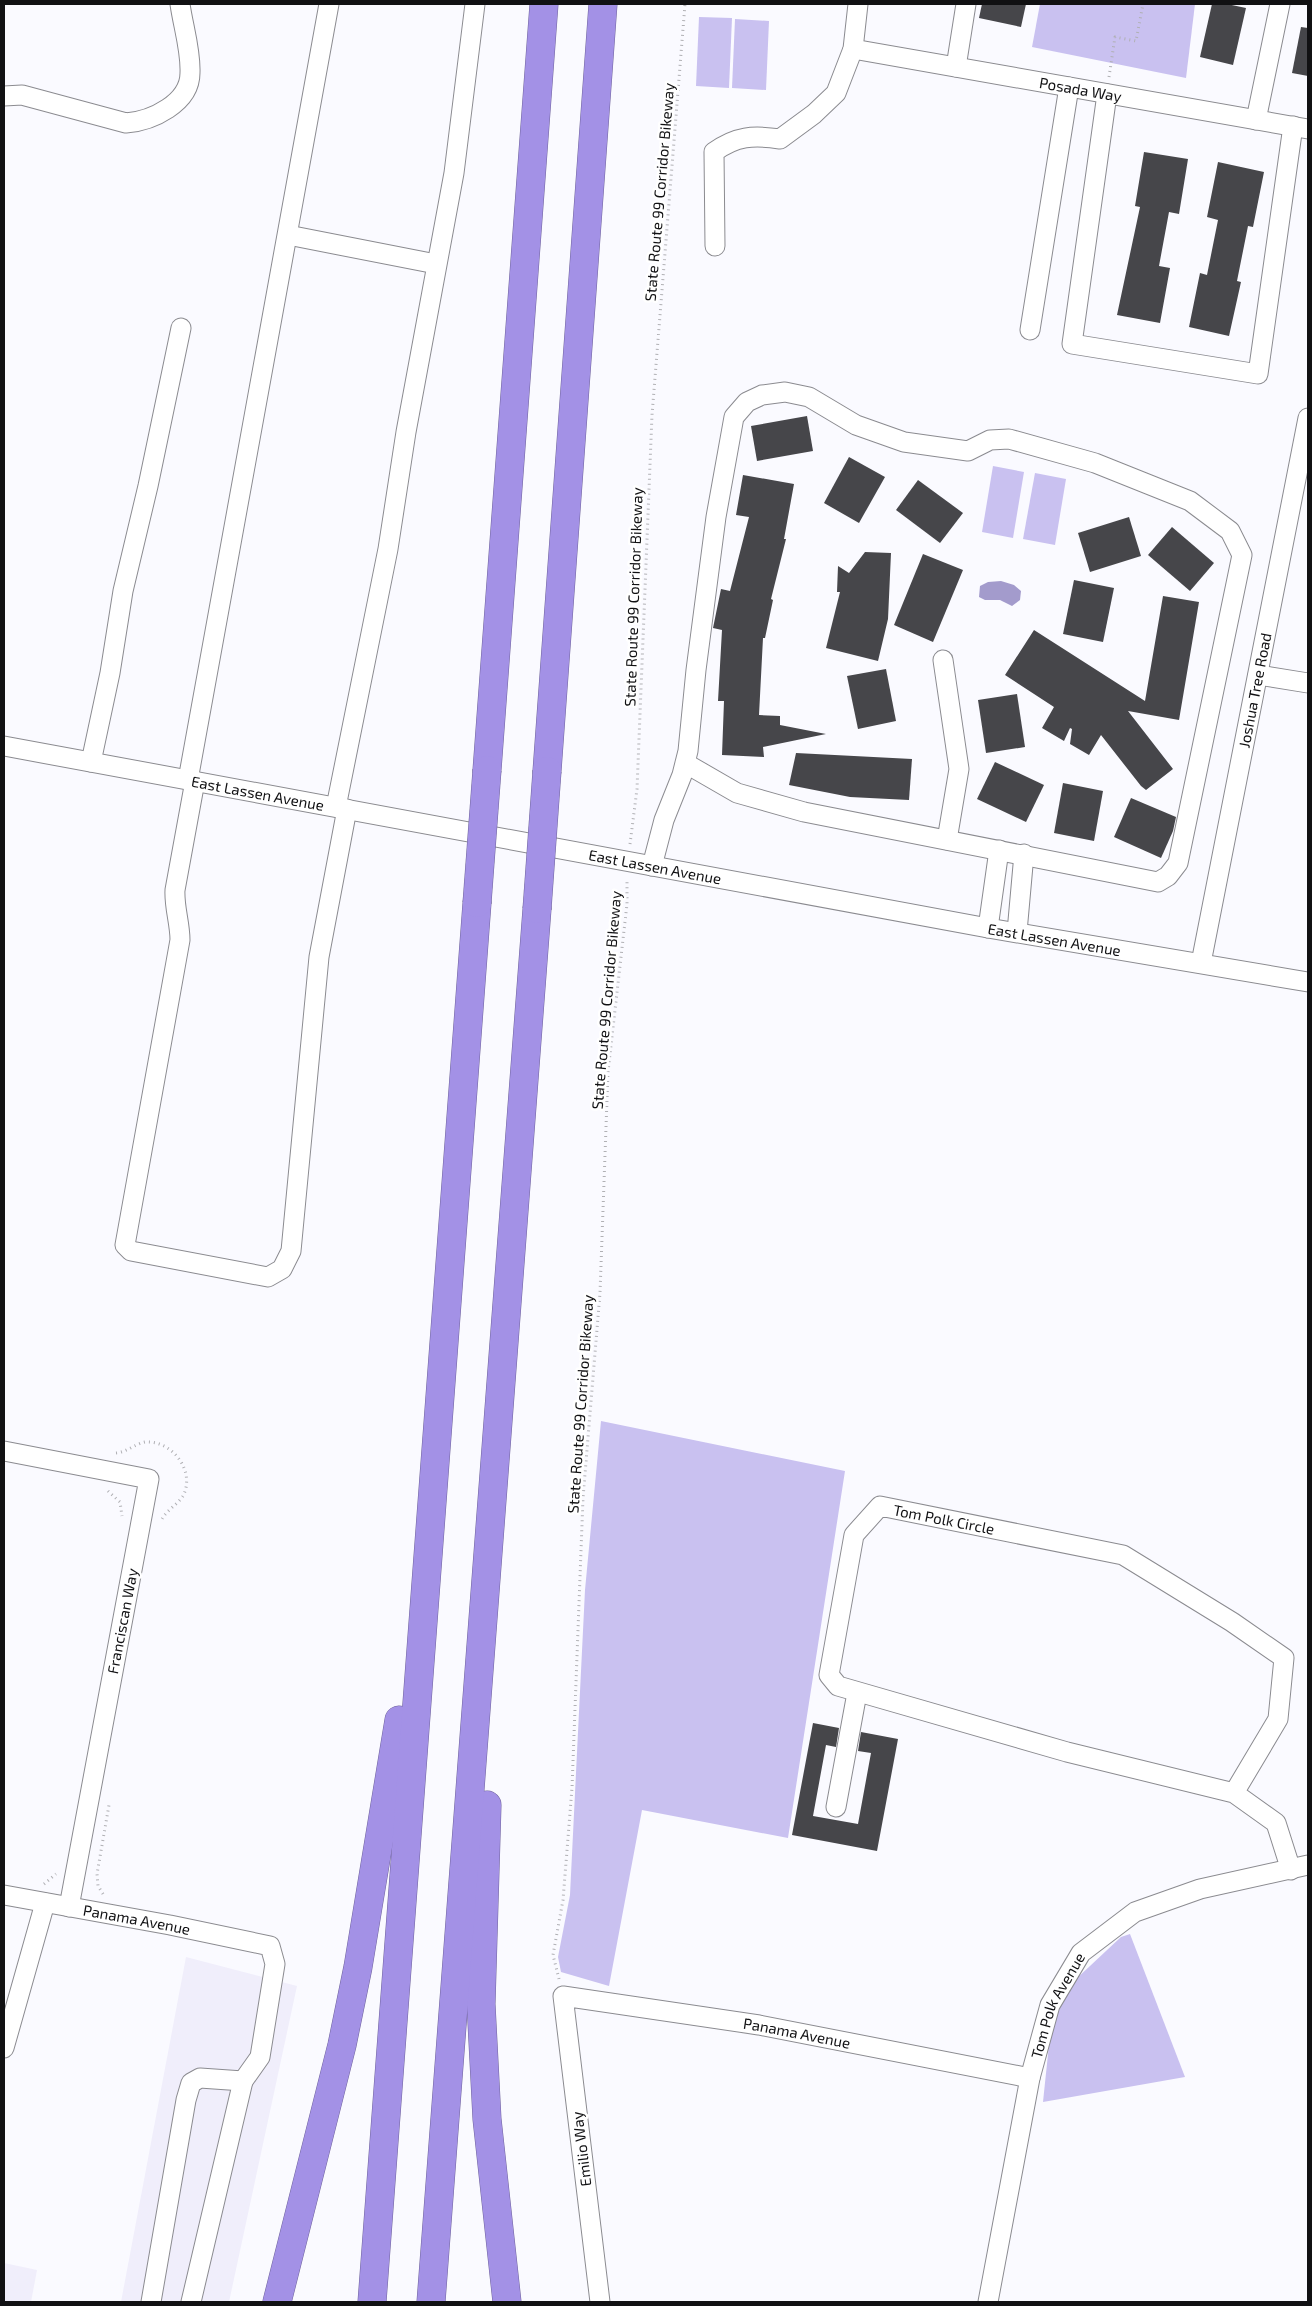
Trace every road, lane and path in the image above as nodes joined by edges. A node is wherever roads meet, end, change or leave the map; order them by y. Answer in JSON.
{"nodes":[{"id":1,"x":180,"y":4,"type":"edge"},
{"id":2,"x":329,"y":4,"type":"edge"},
{"id":3,"x":475,"y":4,"type":"edge"},
{"id":4,"x":544,"y":4,"type":"edge"},
{"id":5,"x":603,"y":4,"type":"edge"},
{"id":6,"x":685,"y":4,"type":"edge"},
{"id":7,"x":858,"y":4,"type":"edge"},
{"id":8,"x":966,"y":4,"type":"edge"},
{"id":9,"x":1143,"y":4,"type":"edge"},
{"id":10,"x":1280,"y":4,"type":"edge"},
{"id":11,"x":853,"y":49,"type":"junction"},
{"id":12,"x":956,"y":67,"type":"junction"},
{"id":13,"x":1069,"y":87,"type":"junction"},
{"id":14,"x":1107,"y":94,"type":"junction"},
{"id":15,"x":4,"y":96,"type":"edge"},
{"id":16,"x":1256,"y":120,"type":"junction"},
{"id":17,"x":1301,"y":127,"type":"edge"},
{"id":18,"x":288,"y":235,"type":"junction"},
{"id":19,"x":715,"y":246,"type":"dead end"},
{"id":20,"x":436,"y":264,"type":"junction"},
{"id":21,"x":181,"y":328,"type":"dead end"},
{"id":22,"x":1030,"y":330,"type":"dead end"},
{"id":23,"x":1308,"y":418,"type":"edge"},
{"id":24,"x":1305,"y":462,"type":"edge"},
{"id":25,"x":943,"y":660,"type":"dead end"},
{"id":26,"x":1258,"y":675,"type":"junction"},
{"id":27,"x":1308,"y":683,"type":"edge"},
{"id":28,"x":4,"y":746,"type":"edge"},
{"id":29,"x":91,"y":762,"type":"junction"},
{"id":30,"x":685,"y":763,"type":"junction"},
{"id":31,"x":192,"y":781,"type":"junction"},
{"id":32,"x":341,"y":808,"type":"junction"},
{"id":33,"x":947,"y":840,"type":"junction"},
{"id":34,"x":999,"y":850,"type":"junction"},
{"id":35,"x":1024,"y":854,"type":"junction"},
{"id":36,"x":628,"y":860,"type":"junction"},
{"id":37,"x":652,"y":866,"type":"junction"},
{"id":38,"x":988,"y":928,"type":"junction"},
{"id":39,"x":1017,"y":932,"type":"junction"},
{"id":40,"x":1201,"y":962,"type":"junction"},
{"id":41,"x":1308,"y":982,"type":"edge"},
{"id":42,"x":4,"y":1451,"type":"edge"},
{"id":43,"x":105,"y":1490,"type":"dead end"},
{"id":44,"x":121,"y":1523,"type":"dead end"},
{"id":45,"x":424,"y":1599,"type":"junction"},
{"id":46,"x":857,"y":1693,"type":"junction"},
{"id":47,"x":477,"y":1710,"type":"junction"},
{"id":48,"x":1234,"y":1793,"type":"junction"},
{"id":49,"x":836,"y":1806,"type":"dead end"},
{"id":50,"x":1299,"y":1867,"type":"edge"},
{"id":51,"x":58,"y":1870,"type":"dead end"},
{"id":52,"x":43,"y":1894,"type":"junction"},
{"id":53,"x":4,"y":1895,"type":"edge"},
{"id":54,"x":69,"y":1907,"type":"junction"},
{"id":55,"x":563,"y":1996,"type":"junction"},
{"id":56,"x":4,"y":2048,"type":"edge"},
{"id":57,"x":1030,"y":2078,"type":"junction"},
{"id":58,"x":243,"y":2081,"type":"junction"},
{"id":59,"x":151,"y":2302,"type":"edge"},
{"id":60,"x":191,"y":2302,"type":"edge"},
{"id":61,"x":277,"y":2302,"type":"edge"},
{"id":62,"x":372,"y":2302,"type":"edge"},
{"id":63,"x":431,"y":2302,"type":"edge"},
{"id":64,"x":507,"y":2302,"type":"edge"},
{"id":65,"x":600,"y":2302,"type":"edge"},
{"id":66,"x":988,"y":2302,"type":"edge"}],
"edges":[{"from":1,"to":15,"type":"street"},
{"from":2,"to":18,"type":"street"},
{"from":3,"to":20,"type":"street"},
{"from":4,"to":45,"type":"highway","bridge":true},
{"from":5,"to":47,"type":"highway","bridge":true},
{"from":6,"to":36,"type":"path","name":"State Route 99 Corridor Bikeway"},
{"from":7,"to":11,"type":"street"},
{"from":8,"to":12,"type":"street"},
{"from":9,"to":14,"type":"path"},
{"from":10,"to":16,"type":"street"},
{"from":11,"to":12,"type":"street","name":"Posada Way"},
{"from":11,"to":19,"type":"street"},
{"from":12,"to":13,"type":"street","name":"Posada Way"},
{"from":13,"to":14,"type":"street","name":"Posada Way"},
{"from":13,"to":22,"type":"street"},
{"from":14,"to":16,"type":"street","name":"Posada Way"},
{"from":14,"to":17,"type":"street"},
{"from":16,"to":17,"type":"street","name":"Posada Way"},
{"from":18,"to":20,"type":"street"},
{"from":18,"to":31,"type":"street"},
{"from":20,"to":32,"type":"street"},
{"from":21,"to":29,"type":"street"},
{"from":23,"to":24,"type":"street","name":"Joshua Tree Road"},
{"from":24,"to":26,"type":"street","name":"Joshua Tree Road"},
{"from":25,"to":33,"type":"street"},
{"from":26,"to":27,"type":"street"},
{"from":26,"to":40,"type":"street","name":"Joshua Tree Road"},
{"from":28,"to":29,"type":"street","name":"East Lassen Avenue"},
{"from":29,"to":31,"type":"street","name":"East Lassen Avenue"},
{"from":30,"to":33,"type":"street"},
{"from":30,"to":35,"type":"street"},
{"from":30,"to":37,"type":"street"},
{"from":31,"to":32,"type":"street","name":"East Lassen Avenue"},
{"from":31,"to":32,"type":"street"},
{"from":32,"to":36,"type":"street","name":"East Lassen Avenue"},
{"from":33,"to":34,"type":"street"},
{"from":34,"to":35,"type":"street"},
{"from":34,"to":38,"type":"street"},
{"from":35,"to":39,"type":"street"},
{"from":36,"to":37,"type":"street","name":"East Lassen Avenue"},
{"from":36,"to":55,"type":"path","name":"State Route 99 Corridor Bikeway"},
{"from":37,"to":38,"type":"street","name":"East Lassen Avenue"},
{"from":38,"to":39,"type":"street","name":"East Lassen Avenue"},
{"from":39,"to":40,"type":"street","name":"East Lassen Avenue"},
{"from":40,"to":41,"type":"street","name":"East Lassen Avenue"},
{"from":42,"to":54,"type":"street","name":"Franciscan Way"},
{"from":43,"to":44,"type":"path"},
{"from":45,"to":61,"type":"highway"},
{"from":45,"to":62,"type":"highway"},
{"from":46,"to":48,"type":"street","name":"Tom Polk Circle"},
{"from":46,"to":48,"type":"street","name":"Tom Polk Circle"},
{"from":46,"to":49,"type":"street"},
{"from":47,"to":63,"type":"highway"},
{"from":47,"to":64,"type":"highway"},
{"from":48,"to":50,"type":"street","name":"Tom Polk Circle"},
{"from":50,"to":57,"type":"street","name":"Tom Polk Avenue"},
{"from":51,"to":52,"type":"path"},
{"from":52,"to":53,"type":"street","name":"Panama Avenue"},
{"from":52,"to":54,"type":"street","name":"Panama Avenue"},
{"from":52,"to":56,"type":"street"},
{"from":54,"to":58,"type":"street","name":"Panama Avenue"},
{"from":55,"to":57,"type":"street","name":"Panama Avenue"},
{"from":55,"to":65,"type":"street","name":"Emilio Way"},
{"from":57,"to":66,"type":"street","name":"Tom Polk Avenue"},
{"from":58,"to":59,"type":"street"},
{"from":58,"to":60,"type":"street"}]}
